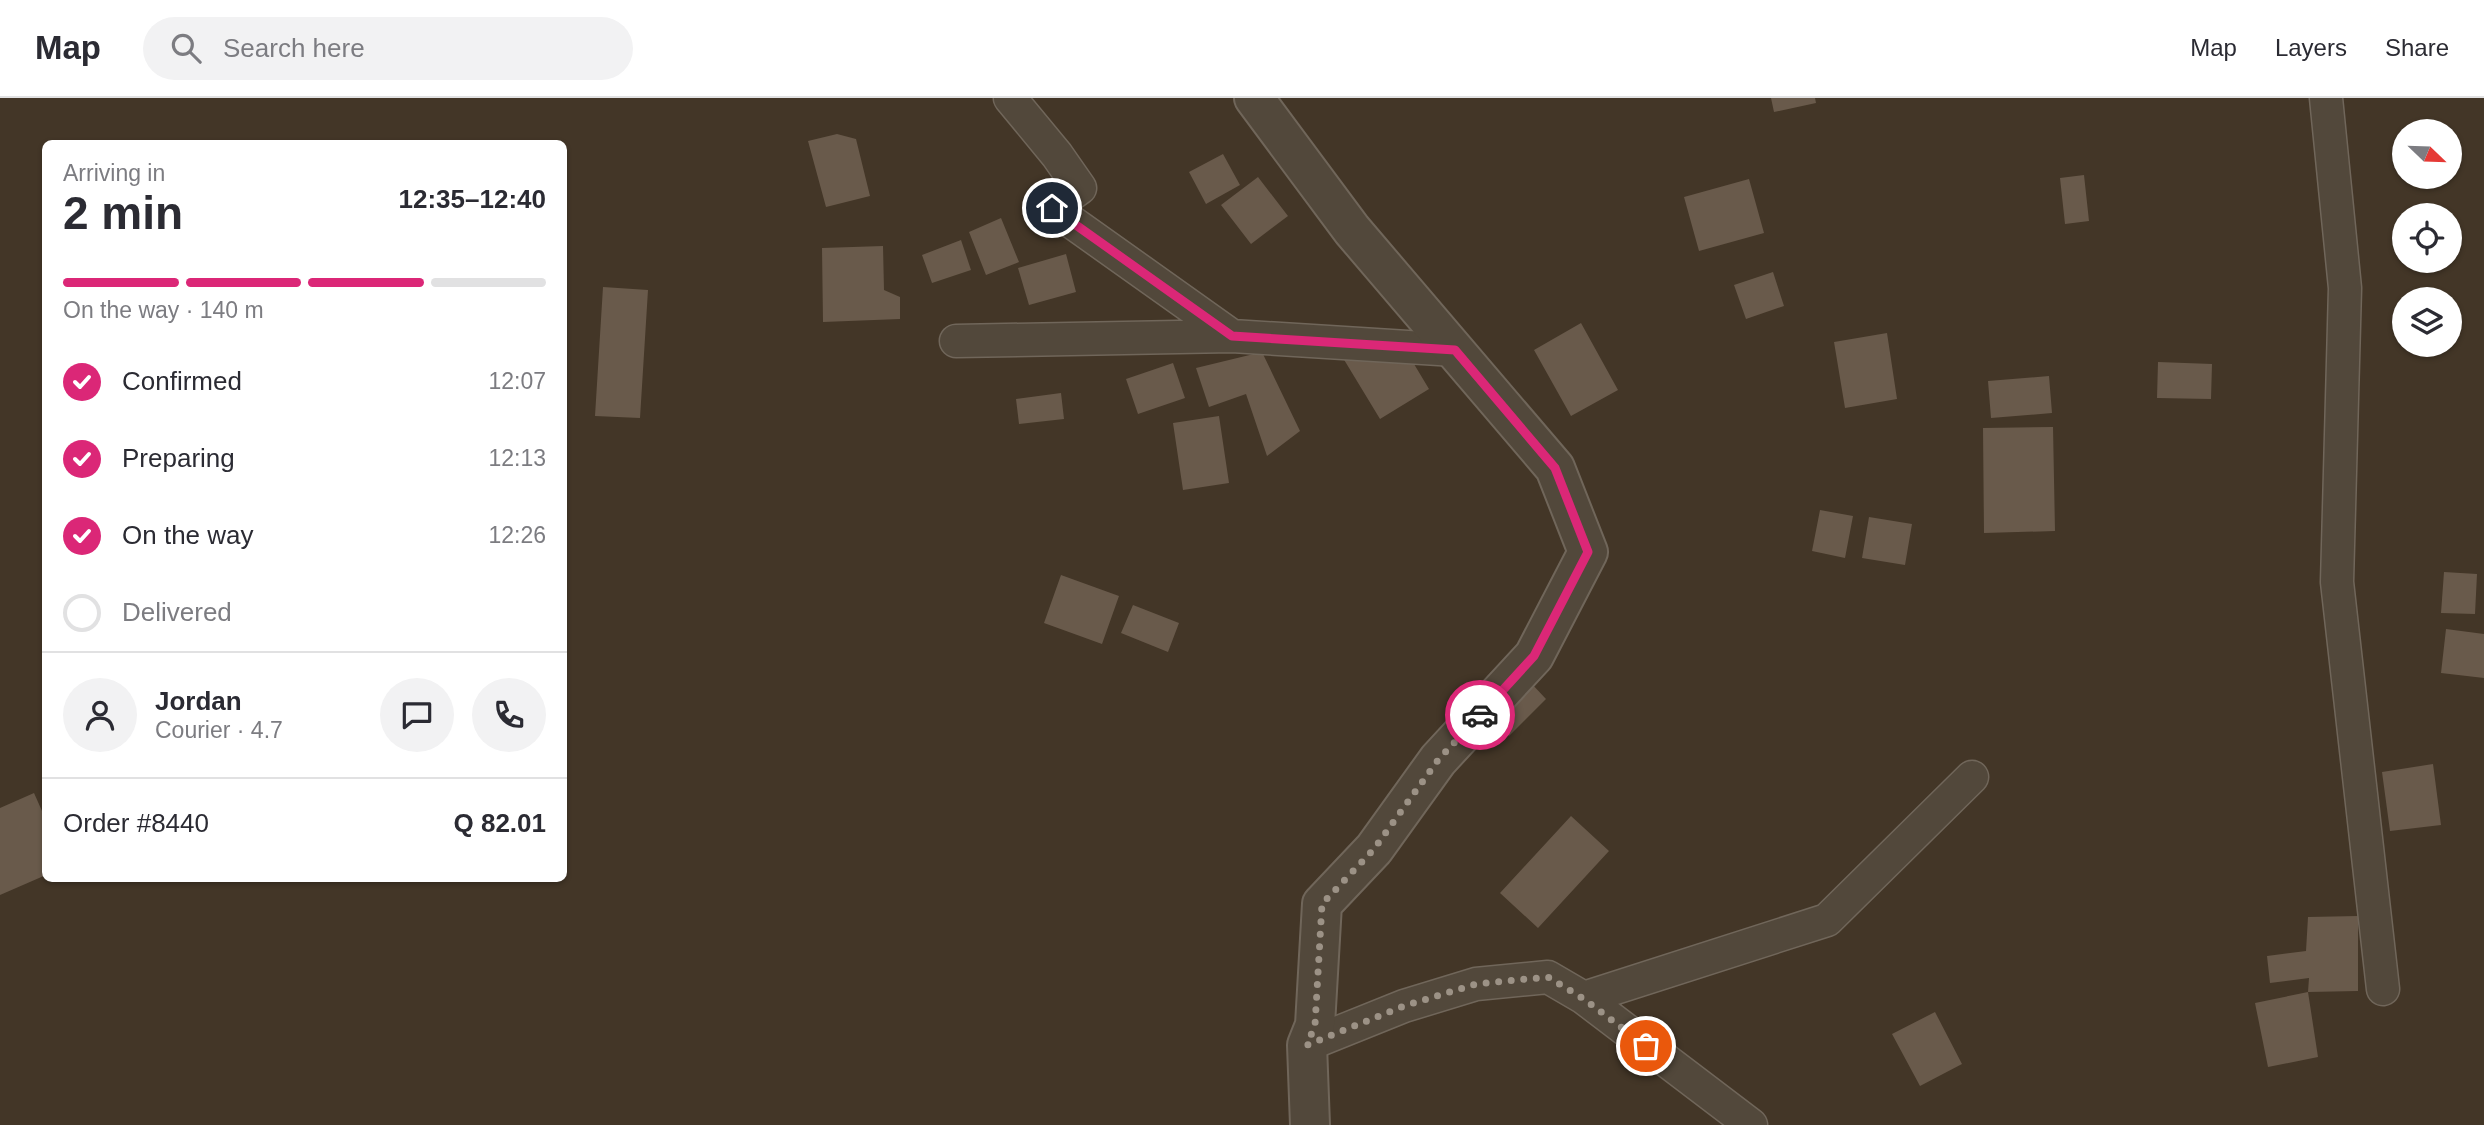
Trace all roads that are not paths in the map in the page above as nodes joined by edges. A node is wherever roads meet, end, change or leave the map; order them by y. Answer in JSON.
{"nodes":[{"id":1,"x":1010,"y":98,"type":"edge"},
{"id":2,"x":1254,"y":98,"type":"edge"},
{"id":3,"x":2326,"y":98,"type":"edge"},
{"id":4,"x":1232,"y":336,"type":"junction"},
{"id":5,"x":956,"y":341,"type":"dead end"},
{"id":6,"x":1455,"y":350,"type":"junction"},
{"id":7,"x":1972,"y":777,"type":"dead end"},
{"id":8,"x":2383,"y":989,"type":"dead end"},
{"id":9,"x":1584,"y":999,"type":"junction"},
{"id":10,"x":1307,"y":1045,"type":"junction"},
{"id":11,"x":1310,"y":1125,"type":"edge"},
{"id":12,"x":1751,"y":1125,"type":"edge"}],
"edges":[{"from":1,"to":4,"type":"street"},
{"from":2,"to":6,"type":"street"},
{"from":3,"to":8,"type":"street"},
{"from":4,"to":5,"type":"street"},
{"from":4,"to":6,"type":"street"},
{"from":6,"to":10,"type":"street"},
{"from":7,"to":9,"type":"street"},
{"from":9,"to":10,"type":"street"},
{"from":9,"to":12,"type":"street"},
{"from":10,"to":11,"type":"street"}]}
